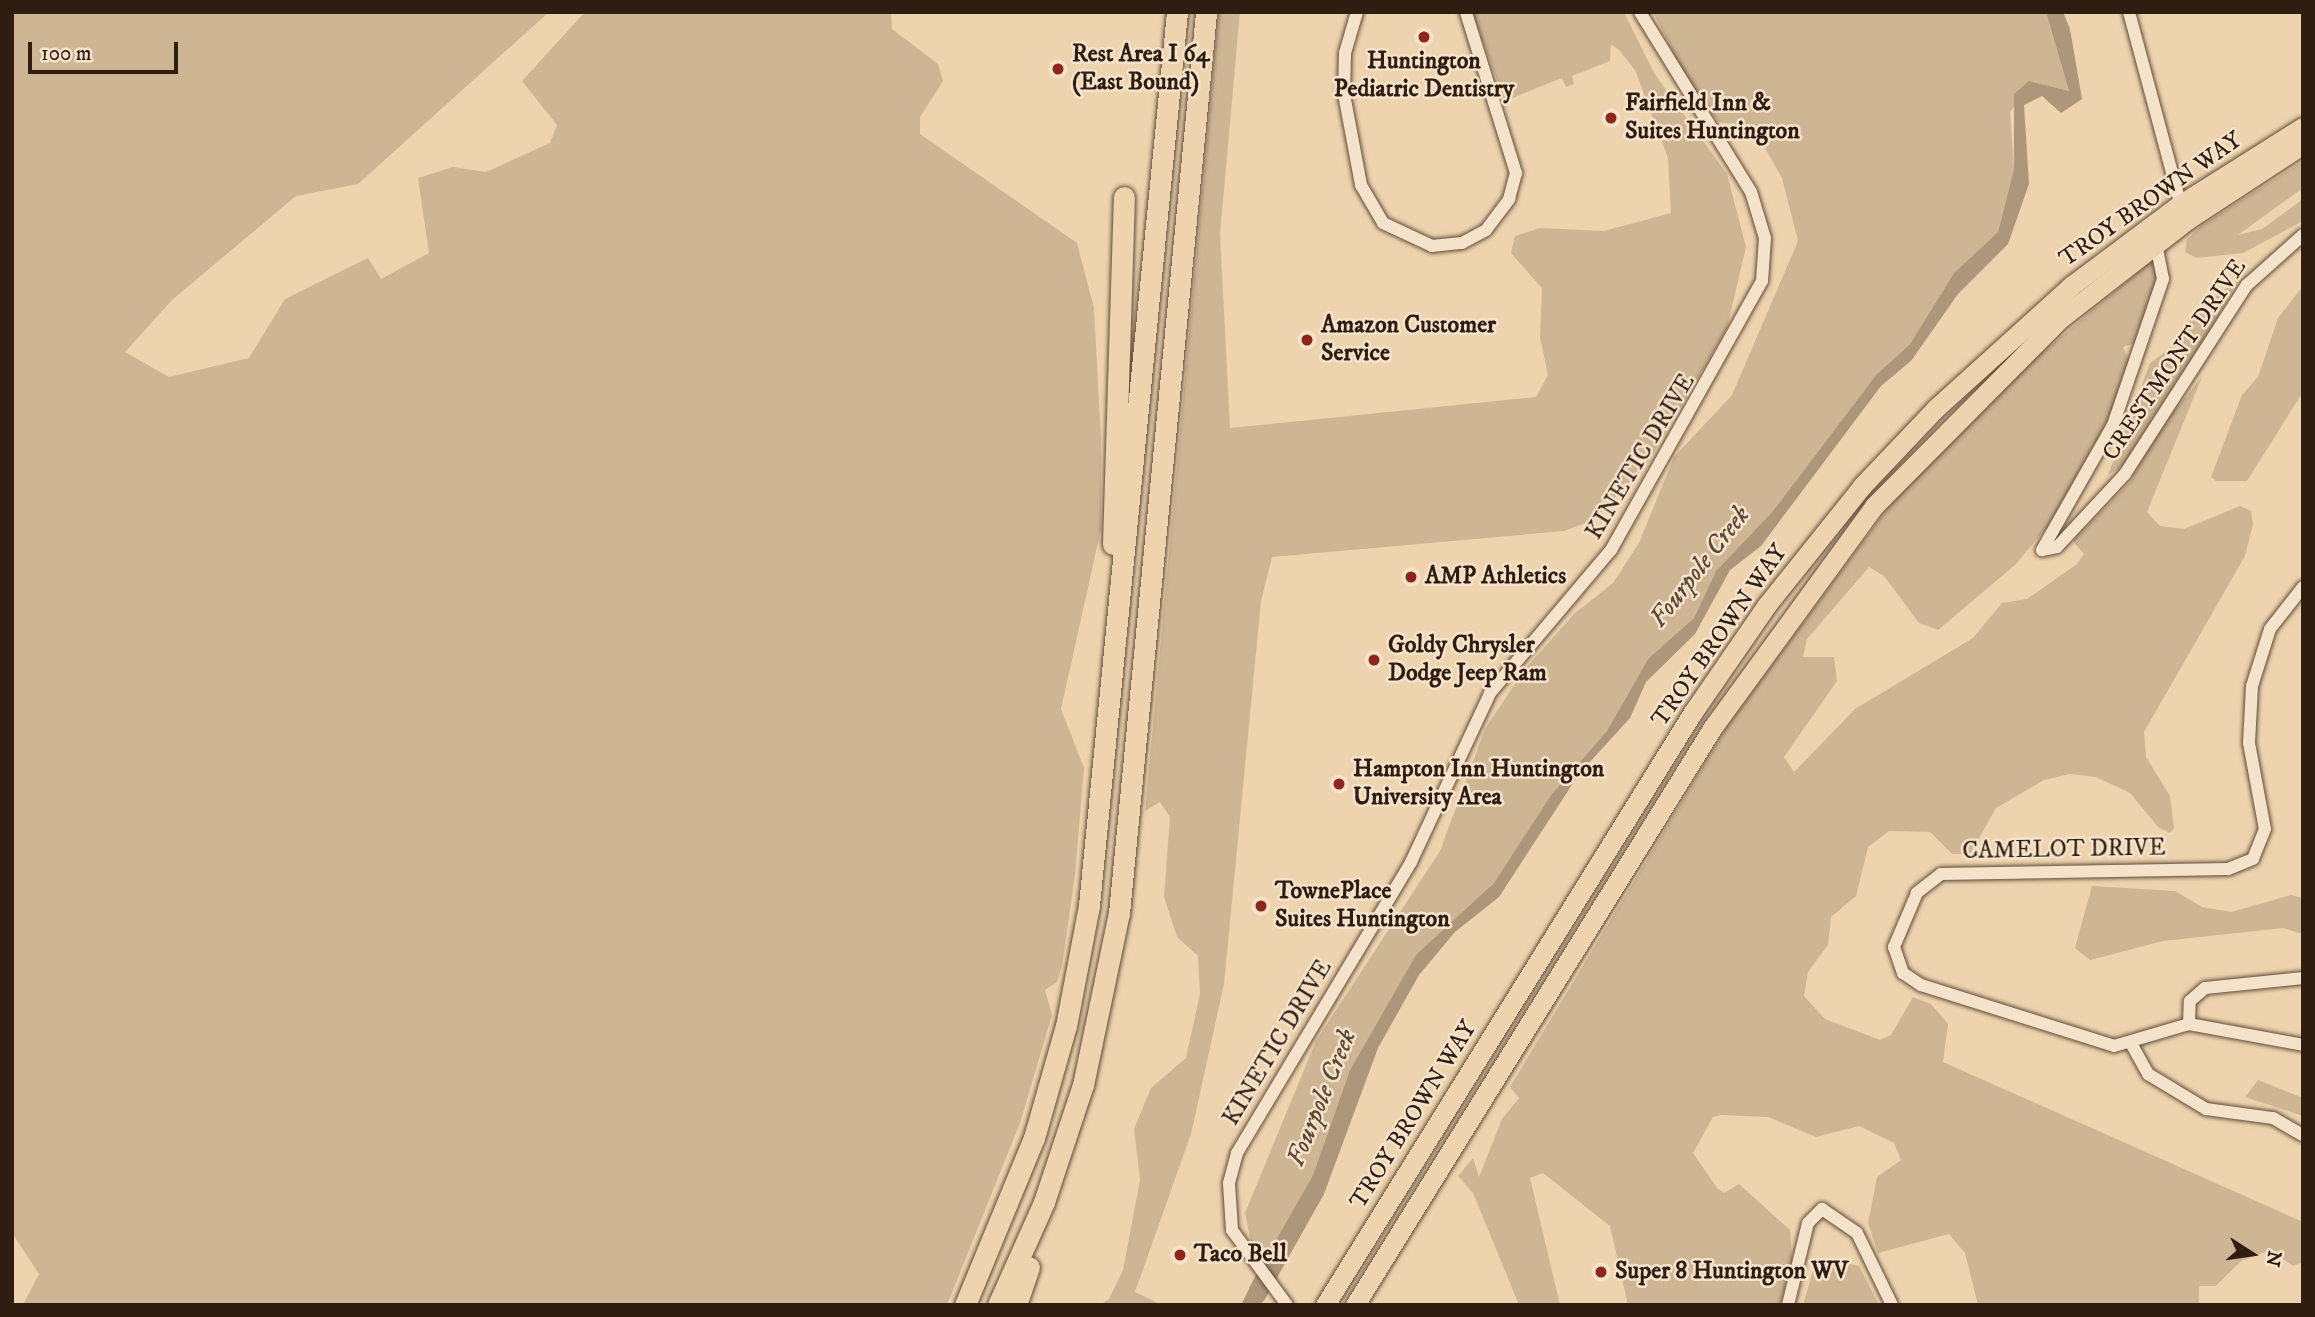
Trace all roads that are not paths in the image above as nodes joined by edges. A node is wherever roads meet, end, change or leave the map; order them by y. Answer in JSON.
{"nodes":[{"id":1,"x":1177,"y":12,"type":"edge"},
{"id":2,"x":1206,"y":12,"type":"edge"},
{"id":3,"x":1357,"y":12,"type":"edge"},
{"id":4,"x":1466,"y":12,"type":"edge"},
{"id":5,"x":1640,"y":12,"type":"edge"},
{"id":6,"x":2129,"y":12,"type":"edge"},
{"id":7,"x":2303,"y":127,"type":"edge"},
{"id":8,"x":2303,"y":144,"type":"edge"},
{"id":9,"x":1124,"y":197,"type":"dead end"},
{"id":10,"x":2183,"y":212,"type":"junction"},
{"id":11,"x":2152,"y":234,"type":"junction"},
{"id":12,"x":2303,"y":235,"type":"edge"},
{"id":13,"x":2303,"y":587,"type":"edge"},
{"id":14,"x":1113,"y":691,"type":"junction"},
{"id":15,"x":2303,"y":978,"type":"edge"},
{"id":16,"x":2189,"y":1024,"type":"junction"},
{"id":17,"x":2132,"y":1045,"type":"junction"},
{"id":18,"x":2303,"y":1045,"type":"edge"},
{"id":19,"x":2303,"y":1135,"type":"edge"},
{"id":20,"x":1060,"y":1155,"type":"junction"},
{"id":21,"x":1286,"y":1303,"type":"edge"},
{"id":22,"x":965,"y":1305,"type":"edge"},
{"id":23,"x":998,"y":1305,"type":"edge"},
{"id":24,"x":1016,"y":1305,"type":"edge"},
{"id":25,"x":1325,"y":1305,"type":"edge"},
{"id":26,"x":1355,"y":1305,"type":"edge"},
{"id":27,"x":1788,"y":1305,"type":"edge"},
{"id":28,"x":1892,"y":1305,"type":"edge"}],
"edges":[{"from":1,"to":14,"type":"highway"},
{"from":2,"to":20,"type":"highway"},
{"from":3,"to":4,"type":"street"},
{"from":5,"to":21,"type":"street","name":"KINETIC DRIVE"},
{"from":6,"to":10,"type":"street"},
{"from":7,"to":10,"type":"main road","name":"TROY BROWN WAY"},
{"from":8,"to":10,"type":"main road","name":"TROY BROWN WAY"},
{"from":9,"to":14,"type":"highway"},
{"from":10,"to":11,"type":"main road","name":"TROY BROWN WAY"},
{"from":11,"to":12,"type":"street","name":"CRESTMONT DRIVE"},
{"from":11,"to":25,"type":"main road","name":"TROY BROWN WAY"},
{"from":11,"to":26,"type":"main road","name":"TROY BROWN WAY"},
{"from":13,"to":17,"type":"street","name":"CAMELOT DRIVE"},
{"from":14,"to":22,"type":"highway"},
{"from":15,"to":16,"type":"street"},
{"from":16,"to":17,"type":"street"},
{"from":16,"to":18,"type":"street"},
{"from":17,"to":19,"type":"street"},
{"from":20,"to":23,"type":"highway"},
{"from":20,"to":24,"type":"highway"},
{"from":27,"to":28,"type":"street"}]}
